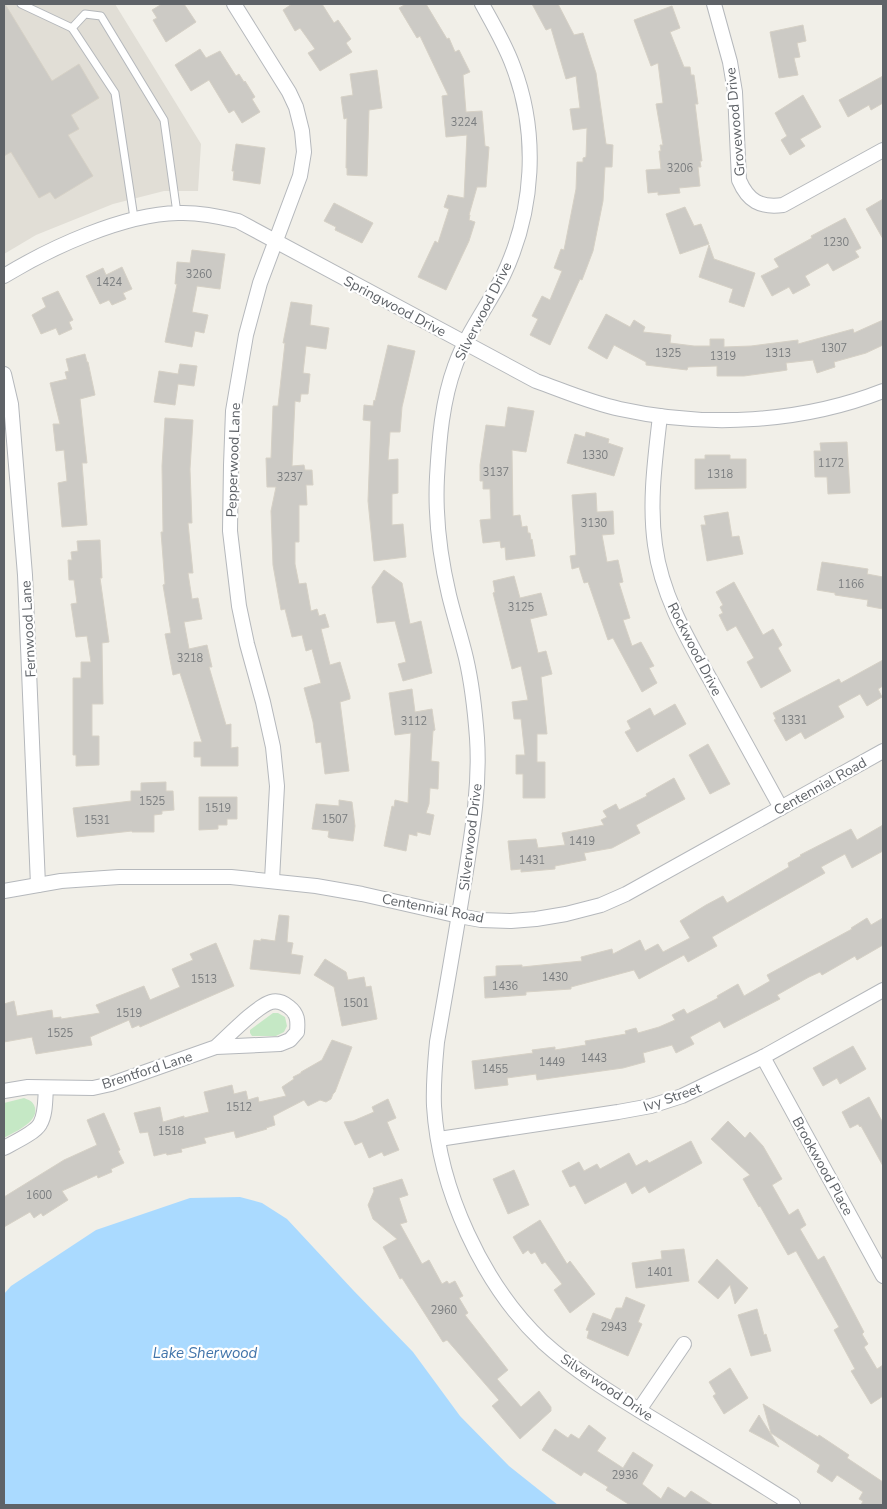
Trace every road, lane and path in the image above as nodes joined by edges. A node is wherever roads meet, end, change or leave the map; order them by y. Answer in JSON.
{"nodes":[{"id":1,"x":21,"y":4,"type":"edge"},
{"id":2,"x":234,"y":4,"type":"edge"},
{"id":3,"x":482,"y":4,"type":"edge"},
{"id":4,"x":714,"y":4,"type":"edge"},
{"id":5,"x":72,"y":28,"type":"junction"},
{"id":6,"x":883,"y":150,"type":"edge"},
{"id":7,"x":177,"y":213,"type":"junction"},
{"id":8,"x":134,"y":218,"type":"junction"},
{"id":9,"x":275,"y":241,"type":"junction"},
{"id":10,"x":4,"y":276,"type":"edge"},
{"id":11,"x":464,"y":343,"type":"junction"},
{"id":12,"x":4,"y":374,"type":"edge"},
{"id":13,"x":883,"y":391,"type":"edge"},
{"id":14,"x":660,"y":416,"type":"junction"},
{"id":15,"x":883,"y":751,"type":"edge"},
{"id":16,"x":780,"y":808,"type":"junction"},
{"id":17,"x":272,"y":880,"type":"junction"},
{"id":18,"x":38,"y":885,"type":"junction"},
{"id":19,"x":4,"y":891,"type":"edge"},
{"id":20,"x":459,"y":916,"type":"junction"},
{"id":21,"x":883,"y":990,"type":"edge"},
{"id":22,"x":216,"y":1047,"type":"junction"},
{"id":23,"x":763,"y":1057,"type":"junction"},
{"id":24,"x":46,"y":1088,"type":"junction"},
{"id":25,"x":4,"y":1091,"type":"edge"},
{"id":26,"x":439,"y":1139,"type":"junction"},
{"id":27,"x":4,"y":1148,"type":"edge"},
{"id":28,"x":883,"y":1276,"type":"edge"},
{"id":29,"x":684,"y":1344,"type":"dead end"},
{"id":30,"x":639,"y":1410,"type":"junction"},
{"id":31,"x":793,"y":1505,"type":"edge"}],
"edges":[{"from":1,"to":5,"type":"lane"},
{"from":2,"to":9,"type":"street","name":"Pepperwood Lane"},
{"from":3,"to":11,"type":"street","name":"Silverwood Drive"},
{"from":4,"to":6,"type":"street","name":"Grovewood Drive"},
{"from":5,"to":7,"type":"lane"},
{"from":5,"to":8,"type":"lane"},
{"from":7,"to":8,"type":"street","name":"Springwood Drive"},
{"from":7,"to":9,"type":"street","name":"Springwood Drive"},
{"from":8,"to":10,"type":"street","name":"Springwood Drive"},
{"from":9,"to":11,"type":"street","name":"Springwood Drive"},
{"from":9,"to":17,"type":"street","name":"Pepperwood Lane"},
{"from":11,"to":14,"type":"street","name":"Springwood Drive"},
{"from":11,"to":20,"type":"street","name":"Silverwood Drive"},
{"from":12,"to":18,"type":"street","name":"Fernwood Lane"},
{"from":13,"to":14,"type":"street","name":"Springwood Drive"},
{"from":14,"to":16,"type":"street","name":"Rockwood Drive"},
{"from":15,"to":16,"type":"street","name":"Centennial Road"},
{"from":16,"to":20,"type":"street","name":"Centennial Road"},
{"from":17,"to":18,"type":"street","name":"Centennial Road"},
{"from":17,"to":20,"type":"street","name":"Centennial Road"},
{"from":18,"to":19,"type":"street","name":"Centennial Road"},
{"from":20,"to":26,"type":"street","name":"Silverwood Drive"},
{"from":21,"to":23,"type":"street","name":"Ivy Street"},
{"from":22,"to":22,"type":"street","name":"Brentford Lane"},
{"from":22,"to":24,"type":"street","name":"Brentford Lane"},
{"from":23,"to":26,"type":"street","name":"Ivy Street"},
{"from":23,"to":28,"type":"street","name":"Brookwood Place"},
{"from":24,"to":25,"type":"street","name":"Brentford Lane"},
{"from":24,"to":27,"type":"street"},
{"from":26,"to":30,"type":"street","name":"Silverwood Drive"},
{"from":29,"to":30,"type":"street"},
{"from":30,"to":31,"type":"street","name":"Silverwood Drive"}]}
